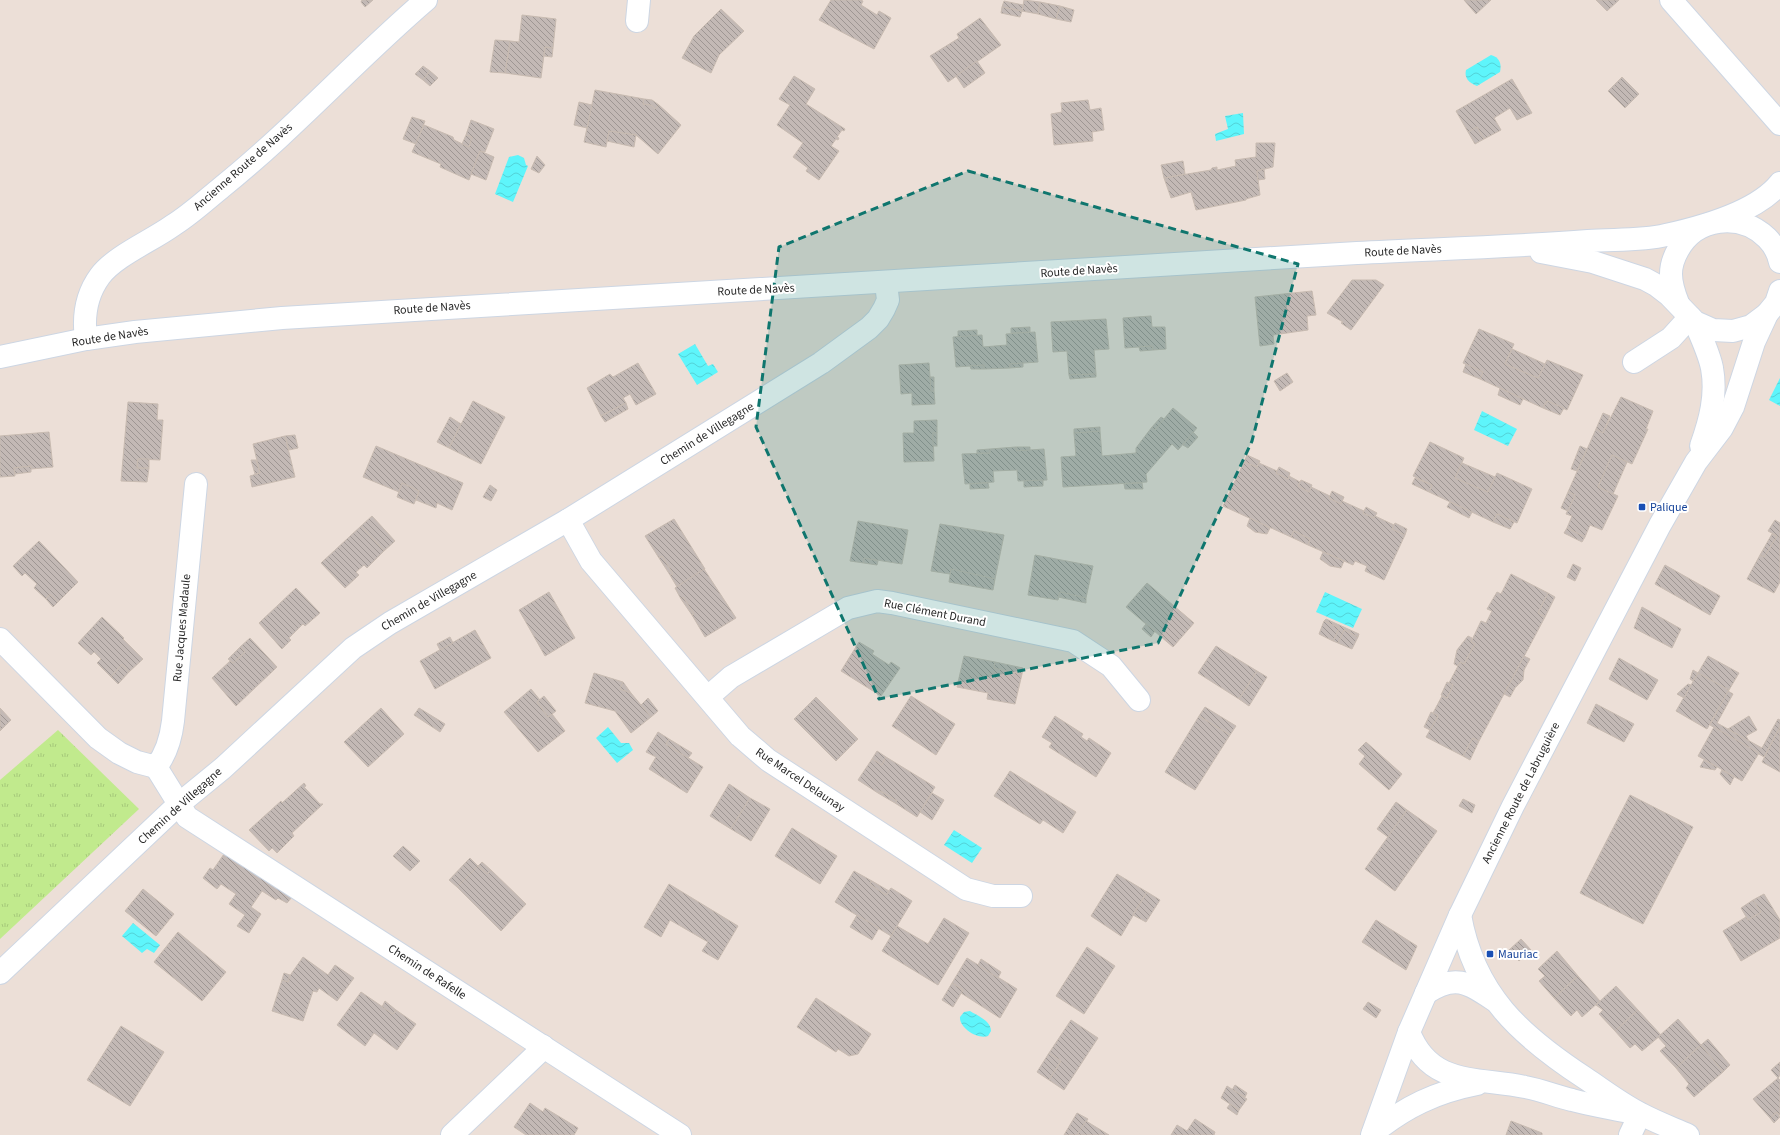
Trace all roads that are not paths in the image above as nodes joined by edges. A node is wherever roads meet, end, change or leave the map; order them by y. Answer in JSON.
{"nodes":[{"id":1,"x":426,"y":0,"type":"edge"},
{"id":2,"x":1671,"y":0,"type":"edge"},
{"id":3,"x":1780,"y":124,"type":"edge"},
{"id":4,"x":1780,"y":183,"type":"edge"},
{"id":5,"x":1708,"y":224,"type":"junction"},
{"id":6,"x":1514,"y":247,"type":"junction"},
{"id":7,"x":1780,"y":262,"type":"edge"},
{"id":8,"x":886,"y":283,"type":"junction"},
{"id":9,"x":1780,"y":291,"type":"edge"},
{"id":10,"x":1688,"y":314,"type":"junction"},
{"id":11,"x":1767,"y":314,"type":"junction"},
{"id":12,"x":86,"y":339,"type":"junction"},
{"id":13,"x":0,"y":357,"type":"edge"},
{"id":14,"x":1634,"y":362,"type":"dead end"},
{"id":15,"x":1696,"y":462,"type":"junction"},
{"id":16,"x":196,"y":484,"type":"dead end"},
{"id":17,"x":568,"y":520,"type":"junction"},
{"id":18,"x":0,"y":639,"type":"edge"},
{"id":19,"x":708,"y":697,"type":"junction"},
{"id":20,"x":1139,"y":700,"type":"dead end"},
{"id":21,"x":156,"y":768,"type":"junction"},
{"id":22,"x":179,"y":804,"type":"junction"},
{"id":23,"x":1021,"y":896,"type":"dead end"},
{"id":24,"x":1460,"y":915,"type":"junction"},
{"id":25,"x":0,"y":973,"type":"edge"},
{"id":26,"x":1426,"y":993,"type":"junction"},
{"id":27,"x":1495,"y":1001,"type":"junction"},
{"id":28,"x":1409,"y":1032,"type":"junction"},
{"id":29,"x":543,"y":1046,"type":"junction"},
{"id":30,"x":1483,"y":1082,"type":"junction"},
{"id":31,"x":1640,"y":1114,"type":"junction"},
{"id":32,"x":1372,"y":1134,"type":"edge"},
{"id":33,"x":452,"y":1135,"type":"edge"},
{"id":34,"x":680,"y":1135,"type":"edge"},
{"id":35,"x":1630,"y":1135,"type":"edge"},
{"id":36,"x":1688,"y":1135,"type":"edge"}],
"edges":[{"from":1,"to":12,"type":"street","name":"Ancienne Route de Navès"},
{"from":2,"to":3,"type":"street"},
{"from":4,"to":5,"type":"street"},
{"from":5,"to":6,"type":"street"},
{"from":5,"to":7,"type":"street"},
{"from":5,"to":10,"type":"street"},
{"from":6,"to":8,"type":"street","name":"Route de Navès"},
{"from":6,"to":10,"type":"street"},
{"from":8,"to":12,"type":"street","name":"Route de Navès"},
{"from":8,"to":17,"type":"street","name":"Chemin de Villegagne"},
{"from":9,"to":11,"type":"street"},
{"from":10,"to":11,"type":"street"},
{"from":10,"to":14,"type":"street"},
{"from":10,"to":15,"type":"street"},
{"from":11,"to":15,"type":"street"},
{"from":12,"to":13,"type":"street","name":"Route de Navès"},
{"from":15,"to":24,"type":"street","name":"Ancienne Route de Labruguière"},
{"from":16,"to":21,"type":"street","name":"Rue Jacques Madaule"},
{"from":17,"to":19,"type":"street","name":"Rue Marcel Delaunay"},
{"from":17,"to":22,"type":"street","name":"Chemin de Villegagne"},
{"from":18,"to":21,"type":"street"},
{"from":19,"to":20,"type":"street","name":"Rue Clément Durand"},
{"from":19,"to":23,"type":"street","name":"Rue Marcel Delaunay"},
{"from":21,"to":22,"type":"street"},
{"from":22,"to":25,"type":"street","name":"Chemin de Villegagne"},
{"from":22,"to":29,"type":"street","name":"Chemin de Rafelle"},
{"from":24,"to":26,"type":"street","name":"Ancienne Route de Labruguière"},
{"from":24,"to":27,"type":"street"},
{"from":26,"to":27,"type":"street"},
{"from":26,"to":28,"type":"street","name":"Ancienne Route de Labruguière"},
{"from":27,"to":31,"type":"street"},
{"from":28,"to":30,"type":"street"},
{"from":28,"to":32,"type":"street","name":"Ancienne Route de Labruguière"},
{"from":29,"to":33,"type":"street"},
{"from":29,"to":34,"type":"street","name":"Chemin de Rafelle"},
{"from":30,"to":31,"type":"street"},
{"from":30,"to":32,"type":"street"},
{"from":31,"to":35,"type":"street"},
{"from":31,"to":36,"type":"street"}]}
